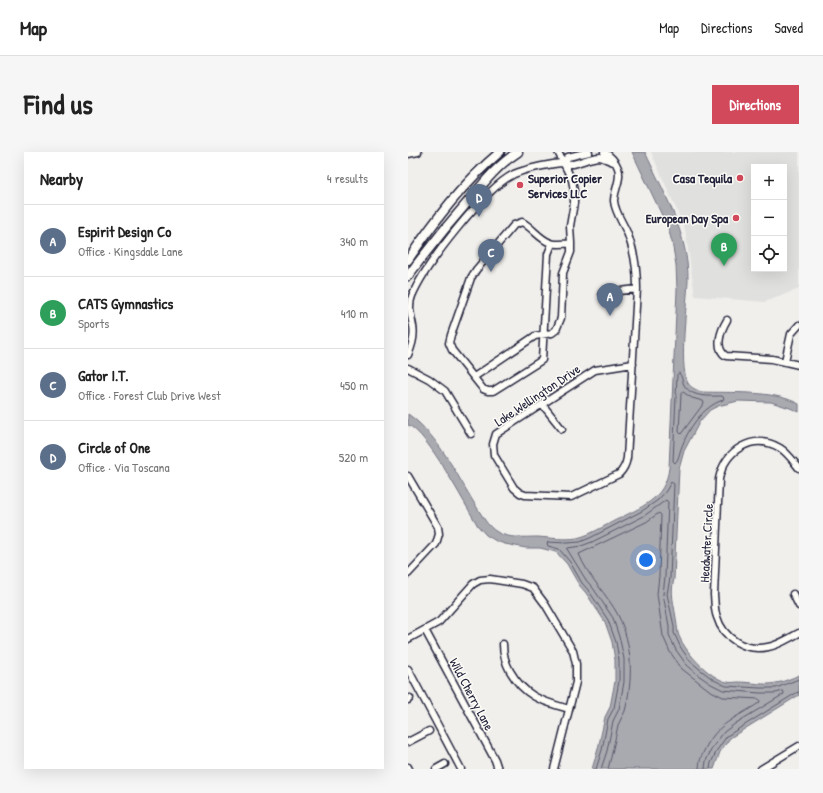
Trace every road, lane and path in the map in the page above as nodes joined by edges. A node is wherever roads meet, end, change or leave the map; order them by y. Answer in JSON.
{"nodes":[{"id":1,"x":418,"y":152,"type":"edge"},
{"id":2,"x":500,"y":152,"type":"edge"},
{"id":3,"x":518,"y":152,"type":"edge"},
{"id":4,"x":558,"y":152,"type":"edge"},
{"id":5,"x":589,"y":152,"type":"edge"},
{"id":6,"x":604,"y":152,"type":"edge"},
{"id":7,"x":408,"y":154,"type":"edge"},
{"id":8,"x":563,"y":163,"type":"junction"},
{"id":9,"x":615,"y":163,"type":"junction"},
{"id":10,"x":571,"y":243,"type":"junction"},
{"id":11,"x":552,"y":244,"type":"junction"},
{"id":12,"x":408,"y":260,"type":"edge"},
{"id":13,"x":408,"y":276,"type":"edge"},
{"id":14,"x":637,"y":289,"type":"junction"},
{"id":15,"x":602,"y":293,"type":"dead end"},
{"id":16,"x":727,"y":320,"type":"dead end"},
{"id":17,"x":799,"y":325,"type":"edge"},
{"id":18,"x":544,"y":335,"type":"junction"},
{"id":19,"x":408,"y":355,"type":"edge"},
{"id":20,"x":786,"y":361,"type":"junction"},
{"id":21,"x":633,"y":364,"type":"junction"},
{"id":22,"x":799,"y":365,"type":"edge"},
{"id":23,"x":408,"y":368,"type":"edge"},
{"id":24,"x":474,"y":377,"type":"junction"},
{"id":25,"x":542,"y":404,"type":"junction"},
{"id":26,"x":562,"y":429,"type":"dead end"},
{"id":27,"x":471,"y":434,"type":"dead end"},
{"id":28,"x":799,"y":468,"type":"edge"},
{"id":29,"x":409,"y":480,"type":"edge"},
{"id":30,"x":408,"y":574,"type":"edge"},
{"id":31,"x":793,"y":594,"type":"dead end"},
{"id":32,"x":799,"y":606,"type":"edge"},
{"id":33,"x":425,"y":630,"type":"junction"},
{"id":34,"x":799,"y":633,"type":"edge"},
{"id":35,"x":408,"y":639,"type":"edge"},
{"id":36,"x":503,"y":644,"type":"dead end"},
{"id":37,"x":408,"y":669,"type":"edge"},
{"id":38,"x":569,"y":709,"type":"junction"},
{"id":39,"x":429,"y":731,"type":"dead end"},
{"id":40,"x":408,"y":742,"type":"edge"},
{"id":41,"x":799,"y":746,"type":"edge"},
{"id":42,"x":445,"y":764,"type":"dead end"},
{"id":43,"x":436,"y":769,"type":"edge"},
{"id":44,"x":462,"y":769,"type":"edge"},
{"id":45,"x":498,"y":769,"type":"edge"},
{"id":46,"x":554,"y":769,"type":"edge"},
{"id":47,"x":761,"y":769,"type":"edge"}],
"edges":[{"from":1,"to":7,"type":"street"},
{"from":2,"to":12,"type":"street"},
{"from":3,"to":13,"type":"street"},
{"from":4,"to":8,"type":"street"},
{"from":5,"to":8,"type":"street"},
{"from":6,"to":9,"type":"street"},
{"from":8,"to":9,"type":"street"},
{"from":8,"to":10,"type":"street"},
{"from":8,"to":19,"type":"street"},
{"from":9,"to":14,"type":"street","name":"Lake Wellington Drive"},
{"from":10,"to":11,"type":"street"},
{"from":10,"to":18,"type":"street"},
{"from":11,"to":18,"type":"street"},
{"from":11,"to":24,"type":"street"},
{"from":14,"to":15,"type":"street"},
{"from":14,"to":21,"type":"street","name":"Lake Wellington Drive"},
{"from":16,"to":20,"type":"street"},
{"from":17,"to":20,"type":"street"},
{"from":18,"to":24,"type":"street"},
{"from":18,"to":24,"type":"street"},
{"from":20,"to":22,"type":"street"},
{"from":21,"to":25,"type":"street","name":"Lake Wellington Drive"},
{"from":21,"to":25,"type":"street","name":"Lake Wellington Drive"},
{"from":23,"to":27,"type":"street"},
{"from":25,"to":26,"type":"street"},
{"from":28,"to":34,"type":"street","name":"Headwater Circle"},
{"from":29,"to":30,"type":"street"},
{"from":31,"to":32,"type":"street"},
{"from":33,"to":35,"type":"street"},
{"from":33,"to":38,"type":"street"},
{"from":33,"to":45,"type":"street","name":"Wild Cherry Lane"},
{"from":36,"to":38,"type":"street"},
{"from":37,"to":44,"type":"street"},
{"from":38,"to":46,"type":"street"},
{"from":39,"to":40,"type":"street"},
{"from":41,"to":47,"type":"street"},
{"from":42,"to":43,"type":"street"}]}
